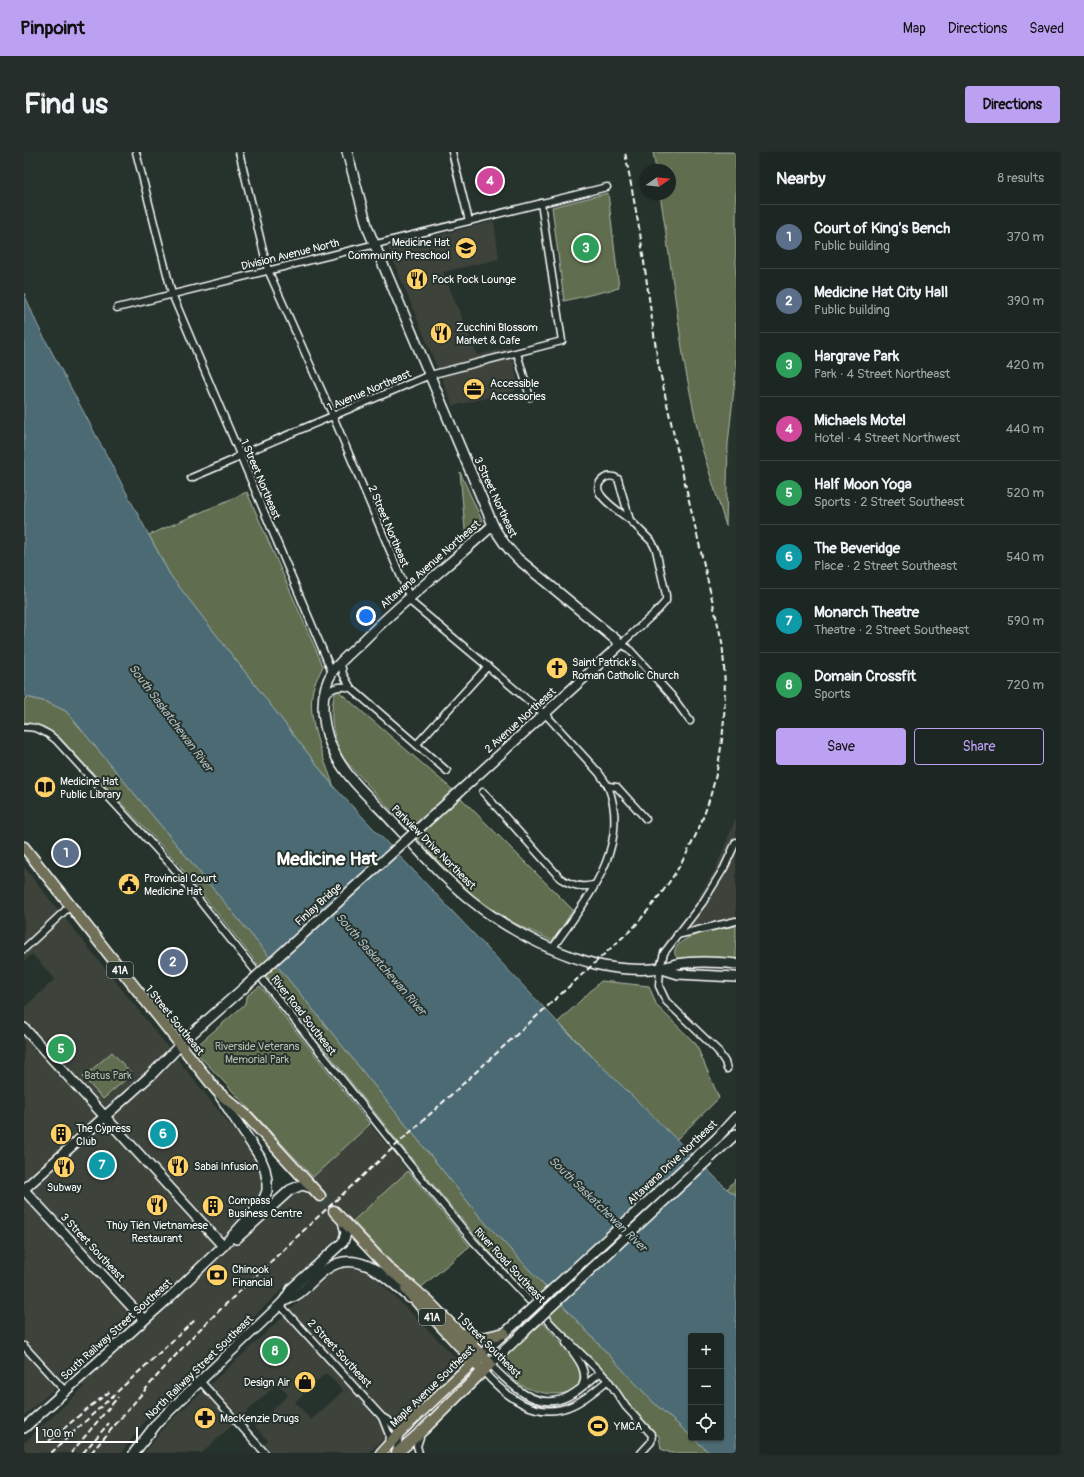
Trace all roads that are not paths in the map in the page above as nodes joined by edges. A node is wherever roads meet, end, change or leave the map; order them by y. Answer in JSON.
{"nodes":[{"id":1,"x":136,"y":152,"type":"edge"},
{"id":2,"x":239,"y":152,"type":"edge"},
{"id":3,"x":347,"y":152,"type":"edge"},
{"id":4,"x":452,"y":152,"type":"edge"},
{"id":5,"x":607,"y":187,"type":"dead end"},
{"id":6,"x":541,"y":203,"type":"junction"},
{"id":7,"x":469,"y":221,"type":"junction"},
{"id":8,"x":374,"y":244,"type":"junction"},
{"id":9,"x":268,"y":270,"type":"junction"},
{"id":10,"x":172,"y":294,"type":"junction"},
{"id":11,"x":118,"y":308,"type":"dead end"},
{"id":12,"x":517,"y":353,"type":"junction"},
{"id":13,"x":430,"y":375,"type":"junction"},
{"id":14,"x":530,"y":397,"type":"dead end"},
{"id":15,"x":333,"y":416,"type":"junction"},
{"id":16,"x":240,"y":455,"type":"junction"},
{"id":17,"x":192,"y":478,"type":"dead end"},
{"id":18,"x":630,"y":520,"type":"junction"},
{"id":19,"x":493,"y":525,"type":"junction"},
{"id":20,"x":409,"y":599,"type":"junction"},
{"id":21,"x":621,"y":644,"type":"junction"},
{"id":22,"x":341,"y":663,"type":"junction"},
{"id":23,"x":488,"y":666,"type":"junction"},
{"id":24,"x":332,"y":672,"type":"junction"},
{"id":25,"x":351,"y":688,"type":"junction"},
{"id":26,"x":325,"y":694,"type":"junction"},
{"id":27,"x":544,"y":713,"type":"junction"},
{"id":28,"x":690,"y":721,"type":"dead end"},
{"id":29,"x":26,"y":727,"type":"edge"},
{"id":30,"x":417,"y":744,"type":"junction"},
{"id":31,"x":447,"y":771,"type":"dead end"},
{"id":32,"x":608,"y":786,"type":"junction"},
{"id":33,"x":460,"y":791,"type":"joint"},
{"id":34,"x":483,"y":792,"type":"dead end"},
{"id":35,"x":646,"y":819,"type":"dead end"},
{"id":36,"x":736,"y":842,"type":"edge"},
{"id":37,"x":24,"y":848,"type":"edge"},
{"id":38,"x":593,"y":885,"type":"junction"},
{"id":39,"x":70,"y":906,"type":"junction"},
{"id":40,"x":736,"y":921,"type":"edge"},
{"id":41,"x":676,"y":936,"type":"junction"},
{"id":42,"x":552,"y":949,"type":"junction"},
{"id":43,"x":24,"y":950,"type":"edge"},
{"id":44,"x":736,"y":964,"type":"edge"},
{"id":45,"x":660,"y":968,"type":"junction"},
{"id":46,"x":736,"y":977,"type":"edge"},
{"id":47,"x":24,"y":1028,"type":"edge"},
{"id":48,"x":180,"y":1046,"type":"junction"},
{"id":49,"x":726,"y":1068,"type":"dead end"},
{"id":50,"x":217,"y":1091,"type":"junction"},
{"id":51,"x":104,"y":1117,"type":"junction"},
{"id":52,"x":736,"y":1117,"type":"edge"},
{"id":53,"x":736,"y":1134,"type":"edge"},
{"id":54,"x":312,"y":1188,"type":"junction"},
{"id":55,"x":24,"y":1189,"type":"edge"},
{"id":56,"x":320,"y":1196,"type":"tunnel mouth"},
{"id":57,"x":334,"y":1211,"type":"tunnel mouth"},
{"id":58,"x":343,"y":1221,"type":"junction"},
{"id":59,"x":223,"y":1246,"type":"junction"},
{"id":60,"x":391,"y":1271,"type":"junction"},
{"id":61,"x":282,"y":1303,"type":"junction"},
{"id":62,"x":423,"y":1309,"type":"junction"},
{"id":63,"x":144,"y":1320,"type":"junction"},
{"id":64,"x":518,"y":1321,"type":"joint"},
{"id":65,"x":556,"y":1329,"type":"junction"},
{"id":66,"x":460,"y":1332,"type":"junction"},
{"id":67,"x":504,"y":1333,"type":"junction"},
{"id":68,"x":24,"y":1346,"type":"edge"},
{"id":69,"x":478,"y":1358,"type":"junction"},
{"id":70,"x":490,"y":1364,"type":"junction"},
{"id":71,"x":483,"y":1372,"type":"junction"},
{"id":72,"x":601,"y":1372,"type":"junction"},
{"id":73,"x":608,"y":1380,"type":"junction"},
{"id":74,"x":200,"y":1381,"type":"junction"},
{"id":75,"x":582,"y":1387,"type":"junction"},
{"id":76,"x":65,"y":1392,"type":"junction"},
{"id":77,"x":382,"y":1417,"type":"junction"},
{"id":78,"x":24,"y":1428,"type":"edge"},
{"id":79,"x":423,"y":1430,"type":"junction"},
{"id":80,"x":400,"y":1432,"type":"junction"},
{"id":81,"x":134,"y":1453,"type":"edge"},
{"id":82,"x":265,"y":1453,"type":"edge"},
{"id":83,"x":381,"y":1453,"type":"edge"},
{"id":84,"x":396,"y":1453,"type":"edge"},
{"id":85,"x":419,"y":1453,"type":"edge"},
{"id":86,"x":641,"y":1453,"type":"edge"}],
"edges":[{"from":1,"to":10,"type":"street","name":"1 Street Northeast"},
{"from":2,"to":9,"type":"street","name":"2 Street Northeast"},
{"from":3,"to":8,"type":"street","name":"3 Street Northeast"},
{"from":4,"to":7,"type":"street"},
{"from":5,"to":6,"type":"street","name":"Division Avenue North"},
{"from":6,"to":7,"type":"street","name":"Division Avenue North"},
{"from":6,"to":12,"type":"street","name":"1 Avenue Northeast"},
{"from":7,"to":8,"type":"street","name":"Division Avenue North"},
{"from":8,"to":9,"type":"street","name":"Division Avenue North"},
{"from":8,"to":13,"type":"street","name":"3 Street Northeast"},
{"from":9,"to":10,"type":"street","name":"Division Avenue North"},
{"from":9,"to":15,"type":"street","name":"2 Street Northeast"},
{"from":10,"to":11,"type":"street","name":"Division Avenue North"},
{"from":10,"to":16,"type":"street","name":"1 Street Northeast"},
{"from":12,"to":13,"type":"street","name":"1 Avenue Northeast"},
{"from":12,"to":14,"type":"street"},
{"from":13,"to":15,"type":"street","name":"1 Avenue Northeast"},
{"from":13,"to":19,"type":"street","name":"3 Street Northeast"},
{"from":15,"to":16,"type":"street","name":"1 Avenue Northeast"},
{"from":15,"to":20,"type":"street","name":"2 Street Northeast"},
{"from":16,"to":17,"type":"street","name":"1 Avenue Northeast"},
{"from":16,"to":24,"type":"street","name":"1 Street Northeast"},
{"from":18,"to":18,"type":"street"},
{"from":18,"to":21,"type":"street","name":"2 Avenue Northeast"},
{"from":19,"to":20,"type":"street","name":"Altawana Avenue Northeast"},
{"from":19,"to":21,"type":"street","name":"3 Street Northeast"},
{"from":20,"to":22,"type":"street","name":"Altawana Avenue Northeast"},
{"from":20,"to":23,"type":"street","name":"2 Street Northeast"},
{"from":21,"to":27,"type":"street","name":"2 Avenue Northeast"},
{"from":21,"to":28,"type":"street","name":"3 Street Northeast"},
{"from":22,"to":24,"type":"street","name":"Altawana Avenue Northeast"},
{"from":22,"to":25,"type":"street"},
{"from":23,"to":27,"type":"street","name":"2 Street Northeast"},
{"from":23,"to":30,"type":"street"},
{"from":24,"to":26,"type":"street","name":"Parkview Drive Northeast"},
{"from":25,"to":26,"type":"street"},
{"from":25,"to":30,"type":"street"},
{"from":26,"to":42,"type":"street","name":"Parkview Drive Northeast"},
{"from":27,"to":32,"type":"street","name":"2 Street Northeast"},
{"from":27,"to":33,"type":"street","name":"2 Avenue Northeast"},
{"from":29,"to":65,"type":"street","name":"River Road Southeast"},
{"from":30,"to":31,"type":"street"},
{"from":32,"to":35,"type":"street","name":"2 Street Northeast"},
{"from":32,"to":38,"type":"street"},
{"from":33,"to":48,"type":"street","name":"Finlay Bridge","bridge":true},
{"from":34,"to":38,"type":"street"},
{"from":36,"to":41,"type":"street"},
{"from":37,"to":39,"type":"main road","name":"1 Street Southeast","number":"41A"},
{"from":38,"to":42,"type":"street"},
{"from":39,"to":43,"type":"street"},
{"from":39,"to":48,"type":"main road","name":"1 Street Southeast","number":"41A"},
{"from":40,"to":41,"type":"street"},
{"from":41,"to":45,"type":"street"},
{"from":42,"to":45,"type":"street","name":"Parkview Drive Northeast"},
{"from":44,"to":45,"type":"street","name":"Parkview Drive Northeast"},
{"from":45,"to":46,"type":"street","name":"Parkview Drive Northeast"},
{"from":45,"to":49,"type":"street"},
{"from":47,"to":51,"type":"street"},
{"from":48,"to":50,"type":"main road","name":"1 Street Southeast","number":"41A"},
{"from":48,"to":51,"type":"street","name":"Finlay Bridge"},
{"from":50,"to":54,"type":"main road","name":"1 Street Southeast","number":"41A"},
{"from":50,"to":59,"type":"street","name":"South Railway Street Southeast"},
{"from":51,"to":55,"type":"street","name":"Finlay Bridge"},
{"from":51,"to":59,"type":"street"},
{"from":52,"to":64,"type":"street","name":"Altawana Drive Northeast","bridge":true},
{"from":53,"to":70,"type":"street","name":"Altawana Drive Northeast","bridge":true},
{"from":54,"to":56,"type":"main road","name":"1 Street Southeast","number":"41A"},
{"from":54,"to":59,"type":"street","name":"South Railway Street Southeast"},
{"from":55,"to":63,"type":"street","name":"3 Street Southeast"},
{"from":57,"to":58,"type":"main road","name":"1 Street Southeast","number":"41A"},
{"from":58,"to":60,"type":"main road","name":"1 Street Southeast","number":"41A"},
{"from":58,"to":61,"type":"street","name":"North Railway Street Southeast"},
{"from":59,"to":63,"type":"street","name":"South Railway Street Southeast"},
{"from":60,"to":62,"type":"main road","name":"1 Street Southeast","number":"41A"},
{"from":60,"to":66,"type":"main road","name":"1 Street Southeast","number":"41A"},
{"from":61,"to":62,"type":"street","name":"North Railway Street Southeast"},
{"from":61,"to":74,"type":"street","name":"North Railway Street Southeast"},
{"from":61,"to":77,"type":"street","name":"2 Street Southeast"},
{"from":62,"to":69,"type":"main road","name":"1 Street Southeast","number":"41A"},
{"from":63,"to":76,"type":"street","name":"South Railway Street Southeast"},
{"from":64,"to":67,"type":"street","name":"Maple Avenue Southeast"},
{"from":65,"to":72,"type":"street","name":"River Road Southeast"},
{"from":65,"to":75,"type":"street","name":"River Road Southeast"},
{"from":66,"to":67,"type":"main road"},
{"from":66,"to":69,"type":"main road","name":"1 Street Southeast","number":"41A"},
{"from":67,"to":69,"type":"street","name":"Maple Avenue Southeast"},
{"from":68,"to":76,"type":"street"},
{"from":69,"to":70,"type":"main road","name":"1 Street Southeast","number":"41A"},
{"from":69,"to":71,"type":"main road","name":"1 Street Southeast","number":"41A"},
{"from":69,"to":80,"type":"main road","name":"Maple Avenue Southeast"},
{"from":70,"to":71,"type":"main road"},
{"from":70,"to":75,"type":"street","name":"1 Street Southeast"},
{"from":71,"to":73,"type":"street","name":"1 Street Southeast"},
{"from":71,"to":79,"type":"main road"},
{"from":72,"to":73,"type":"street","name":"River Road Southeast"},
{"from":72,"to":75,"type":"street","name":"1 Street Southeast"},
{"from":73,"to":86,"type":"street","name":"River Road Southeast"},
{"from":74,"to":81,"type":"street","name":"North Railway Street Southeast"},
{"from":74,"to":82,"type":"street"},
{"from":76,"to":78,"type":"street","name":"South Railway Street Southeast"},
{"from":77,"to":80,"type":"street","name":"2 Street Southeast"},
{"from":77,"to":83,"type":"street","name":"2 Street Southeast"},
{"from":79,"to":84,"type":"main road"},
{"from":79,"to":85,"type":"street"},
{"from":80,"to":83,"type":"main road","name":"Maple Avenue Southeast"},
{"from":80,"to":84,"type":"street"}]}
